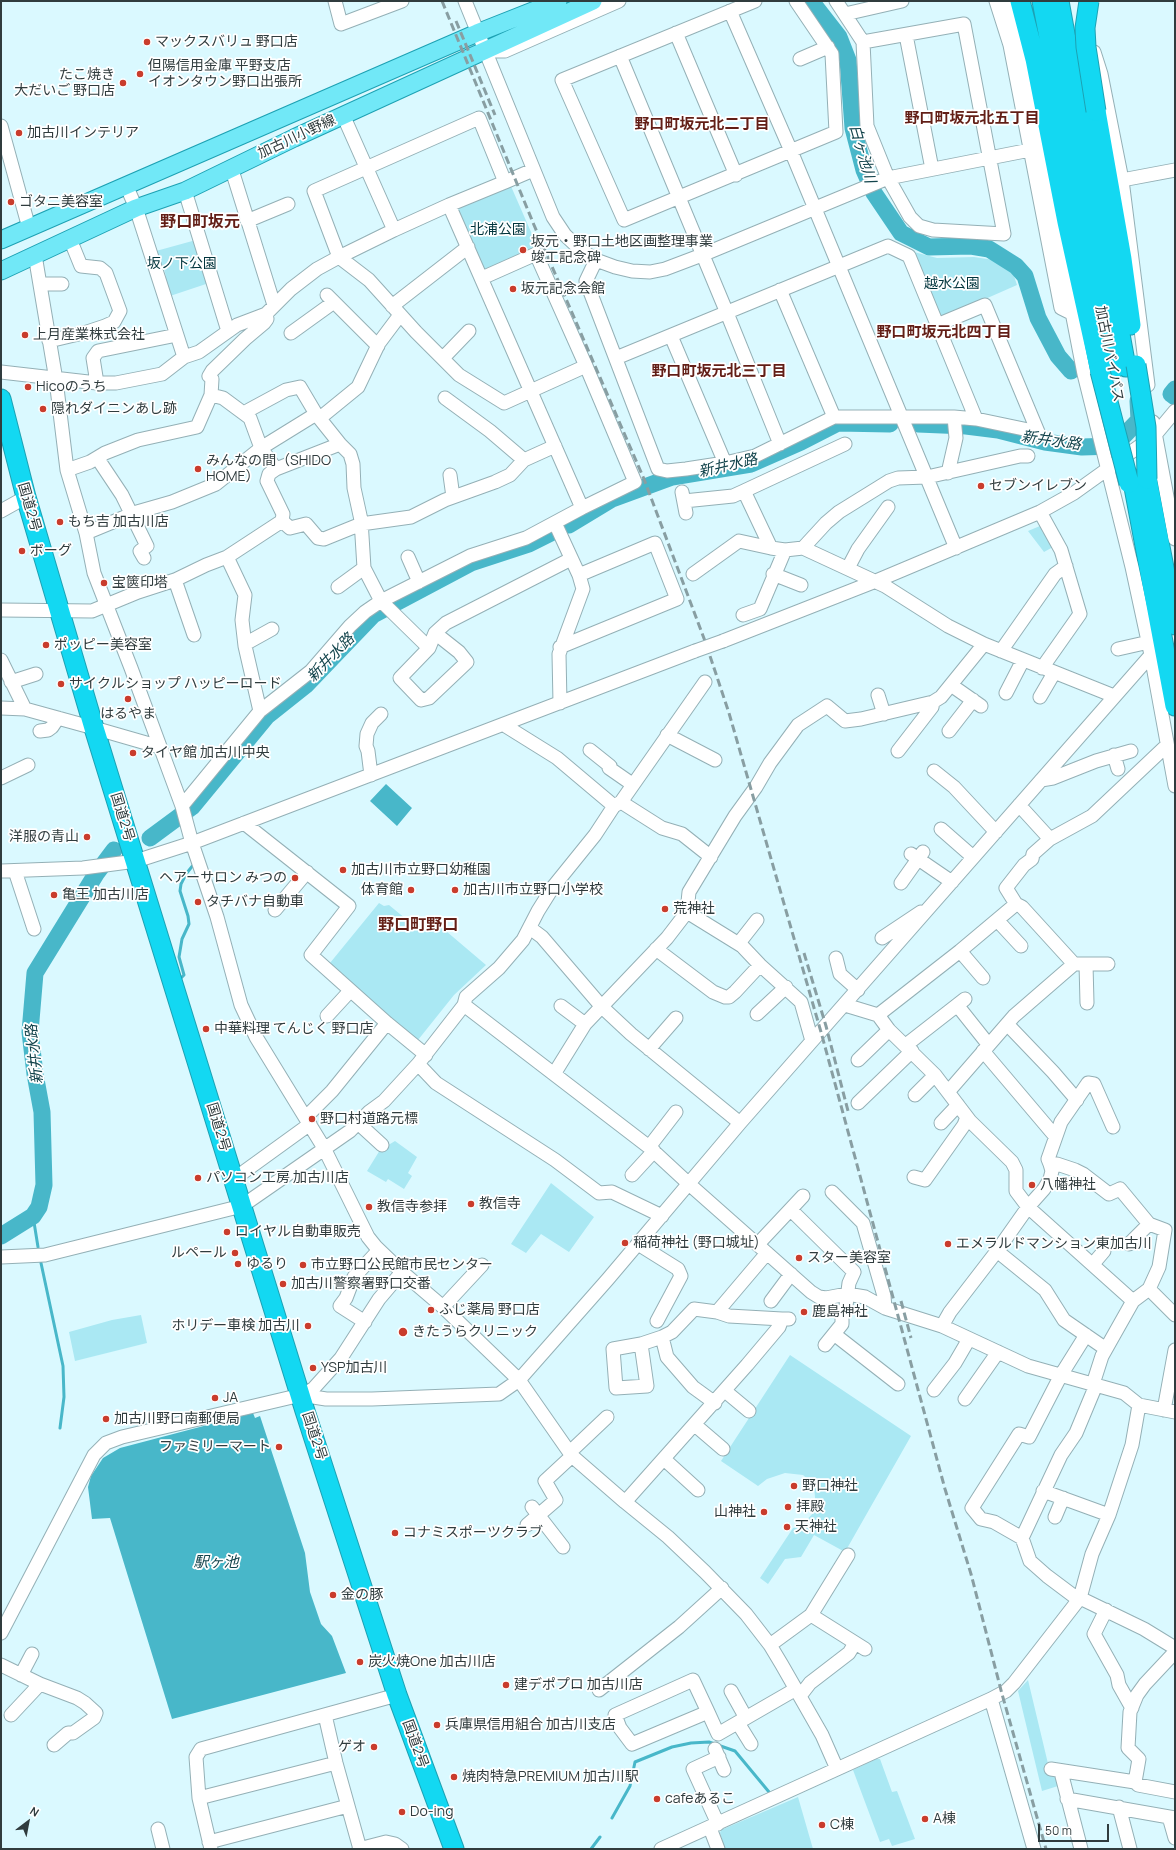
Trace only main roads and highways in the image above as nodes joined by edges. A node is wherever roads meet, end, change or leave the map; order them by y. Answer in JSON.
{"nodes":[{"id":1,"x":558,"y":1,"type":"edge"},
{"id":2,"x":593,"y":1,"type":"edge"},
{"id":3,"x":1020,"y":1,"type":"edge"},
{"id":4,"x":1042,"y":1,"type":"edge"},
{"id":5,"x":1059,"y":1,"type":"edge"},
{"id":6,"x":1090,"y":1,"type":"edge"},
{"id":7,"x":1,"y":240,"type":"edge"},
{"id":8,"x":1,"y":270,"type":"edge"},
{"id":9,"x":1118,"y":368,"type":"junction"},
{"id":10,"x":1,"y":399,"type":"edge"},
{"id":11,"x":1136,"y":481,"type":"junction"},
{"id":12,"x":1175,"y":625,"type":"edge"},
{"id":13,"x":1175,"y":706,"type":"edge"},
{"id":14,"x":454,"y":1849,"type":"edge"}],
"edges":[{"from":1,"to":7,"type":"main road","name":"加古川小野線"},
{"from":2,"to":8,"type":"main road","name":"加古川小野線"},
{"from":3,"to":9,"type":"highway"},
{"from":4,"to":9,"type":"highway","name":"加古川バイパス"},
{"from":5,"to":9,"type":"highway","name":"加古川バイパス"},
{"from":6,"to":9,"type":"highway","bridge":true},
{"from":9,"to":11,"type":"highway","name":"加古川バイパス","bridge":true},
{"from":9,"to":11,"type":"highway","bridge":true},
{"from":10,"to":14,"type":"highway","name":"国道2号"},
{"from":11,"to":12,"type":"highway","name":"加古川バイパス"},
{"from":11,"to":13,"type":"highway","name":"加古川バイパス"}]}
